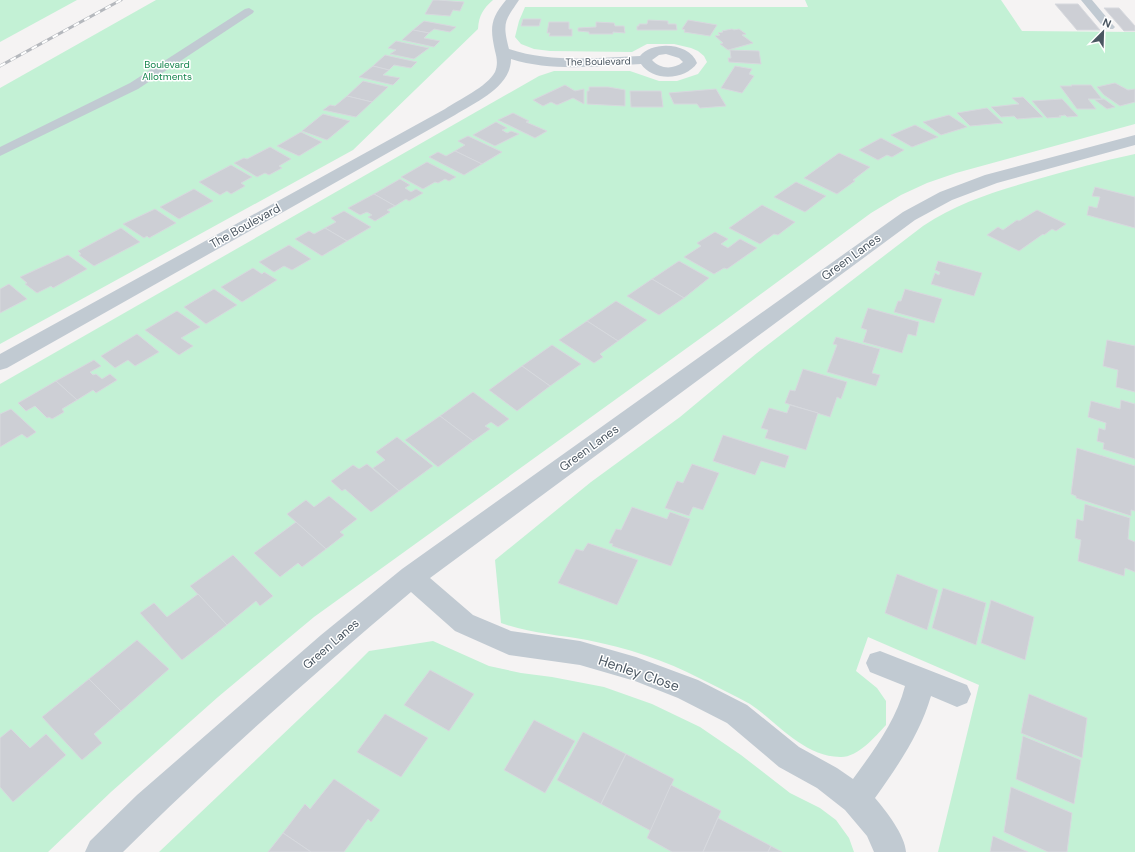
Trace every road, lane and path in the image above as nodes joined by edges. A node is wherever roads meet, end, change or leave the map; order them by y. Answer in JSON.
{"nodes":[{"id":1,"x":513,"y":0,"type":"edge"},
{"id":2,"x":1086,"y":0,"type":"edge"},
{"id":3,"x":248,"y":11,"type":"dead end"},
{"id":4,"x":1109,"y":27,"type":"dead end"},
{"id":5,"x":502,"y":51,"type":"junction"},
{"id":6,"x":645,"y":60,"type":"dead end"},
{"id":7,"x":551,"y":62,"type":"junction"},
{"id":8,"x":489,"y":86,"type":"junction"},
{"id":9,"x":1135,"y":140,"type":"edge"},
{"id":10,"x":0,"y":152,"type":"edge"},
{"id":11,"x":0,"y":363,"type":"edge"},
{"id":12,"x":411,"y":577,"type":"junction"},
{"id":13,"x":880,"y":663,"type":"dead end"},
{"id":14,"x":921,"y":679,"type":"junction"},
{"id":15,"x":957,"y":694,"type":"dead end"},
{"id":16,"x":856,"y":799,"type":"junction"},
{"id":17,"x":101,"y":852,"type":"edge"},
{"id":18,"x":890,"y":852,"type":"edge"}],
"edges":[{"from":1,"to":5,"type":"street","name":"The Boulevard"},
{"from":2,"to":4,"type":"lane"},
{"from":3,"to":10,"type":"lane"},
{"from":5,"to":7,"type":"street","name":"The Boulevard"},
{"from":5,"to":8,"type":"street","name":"The Boulevard"},
{"from":6,"to":7,"type":"street","name":"The Boulevard"},
{"from":7,"to":8,"type":"street","name":"The Boulevard"},
{"from":8,"to":11,"type":"street","name":"The Boulevard"},
{"from":9,"to":12,"type":"street","name":"Green Lanes"},
{"from":12,"to":16,"type":"street","name":"Henley Close"},
{"from":12,"to":17,"type":"street","name":"Green Lanes"},
{"from":13,"to":14,"type":"street"},
{"from":14,"to":15,"type":"street"},
{"from":14,"to":16,"type":"street"},
{"from":16,"to":18,"type":"street","name":"Henley Close"}]}
